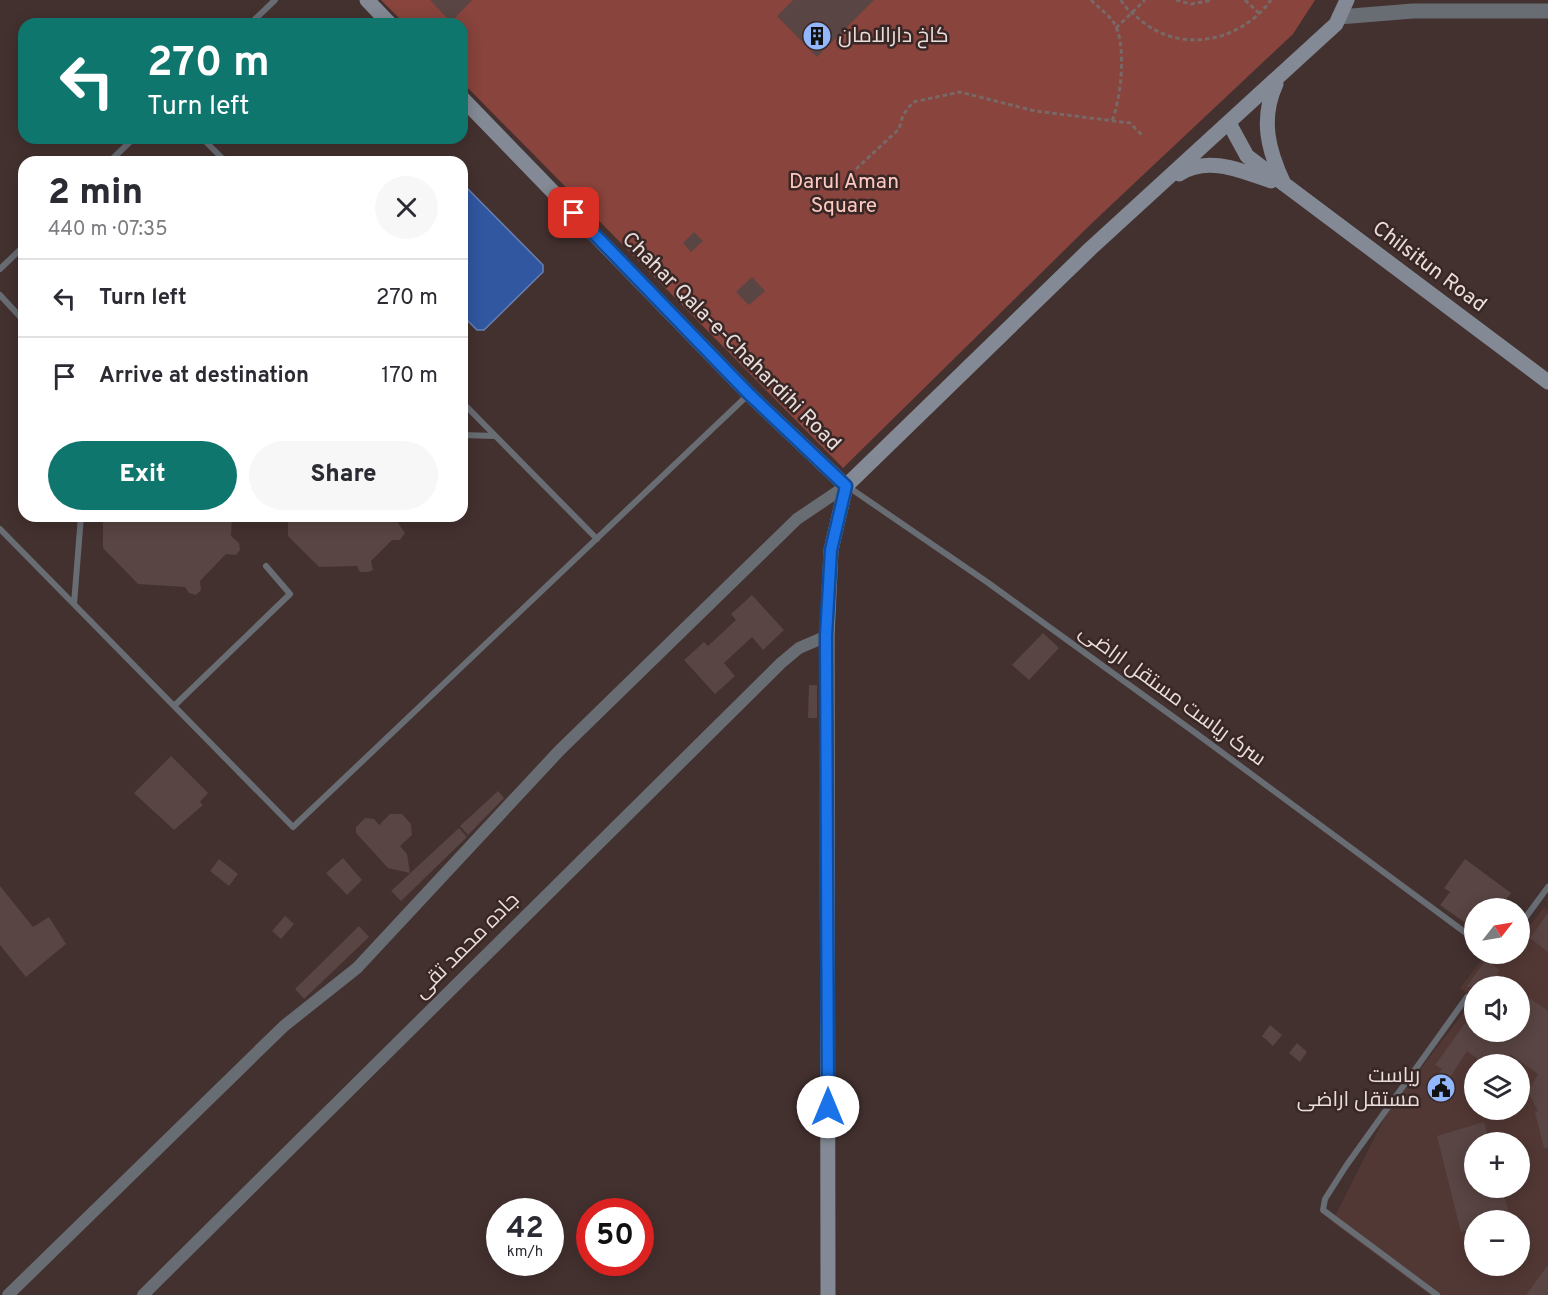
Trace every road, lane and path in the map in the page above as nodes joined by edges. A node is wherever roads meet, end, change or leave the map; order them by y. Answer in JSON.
{"nodes":[{"id":1,"x":275,"y":0,"type":"edge"},
{"id":2,"x":367,"y":0,"type":"edge"},
{"id":3,"x":1091,"y":0,"type":"edge"},
{"id":4,"x":1121,"y":0,"type":"edge"},
{"id":5,"x":1144,"y":0,"type":"edge"},
{"id":6,"x":1176,"y":0,"type":"edge"},
{"id":7,"x":1213,"y":0,"type":"edge"},
{"id":8,"x":1245,"y":0,"type":"edge"},
{"id":9,"x":1271,"y":0,"type":"edge"},
{"id":10,"x":1347,"y":0,"type":"edge"},
{"id":11,"x":1548,"y":11,"type":"edge"},
{"id":12,"x":1132,"y":13,"type":"junction"},
{"id":13,"x":1261,"y":15,"type":"junction"},
{"id":14,"x":1339,"y":17,"type":"junction"},
{"id":15,"x":256,"y":18,"type":"edge"},
{"id":16,"x":384,"y":18,"type":"edge"},
{"id":17,"x":1116,"y":28,"type":"junction"},
{"id":18,"x":1278,"y":79,"type":"junction"},
{"id":19,"x":468,"y":104,"type":"edge"},
{"id":20,"x":1112,"y":120,"type":"junction"},
{"id":21,"x":1229,"y":123,"type":"junction"},
{"id":22,"x":1142,"y":135,"type":"dead end"},
{"id":23,"x":128,"y":144,"type":"edge"},
{"id":24,"x":208,"y":144,"type":"edge"},
{"id":25,"x":115,"y":156,"type":"edge"},
{"id":26,"x":220,"y":156,"type":"edge"},
{"id":27,"x":856,"y":169,"type":"dead end"},
{"id":28,"x":1285,"y":186,"type":"junction"},
{"id":29,"x":1156,"y":190,"type":"junction"},
{"id":30,"x":18,"y":252,"type":"edge"},
{"id":31,"x":0,"y":269,"type":"edge"},
{"id":32,"x":0,"y":295,"type":"edge"},
{"id":33,"x":18,"y":314,"type":"edge"},
{"id":34,"x":1548,"y":382,"type":"edge"},
{"id":35,"x":749,"y":394,"type":"junction"},
{"id":36,"x":468,"y":408,"type":"edge"},
{"id":37,"x":468,"y":435,"type":"edge"},
{"id":38,"x":496,"y":436,"type":"junction"},
{"id":39,"x":846,"y":486,"type":"junction"},
{"id":40,"x":81,"y":522,"type":"edge"},
{"id":41,"x":0,"y":529,"type":"edge"},
{"id":42,"x":597,"y":539,"type":"junction"},
{"id":43,"x":266,"y":566,"type":"dead end"},
{"id":44,"x":74,"y":604,"type":"junction"},
{"id":45,"x":826,"y":636,"type":"junction"},
{"id":46,"x":174,"y":706,"type":"junction"},
{"id":47,"x":1548,"y":887,"type":"edge"},
{"id":48,"x":1545,"y":897,"type":"edge"},
{"id":49,"x":1530,"y":914,"type":"edge"},
{"id":50,"x":1464,"y":932,"type":"edge"},
{"id":51,"x":1464,"y":1000,"type":"edge"},
{"id":52,"x":8,"y":1295,"type":"edge"},
{"id":53,"x":143,"y":1295,"type":"edge"},
{"id":54,"x":828,"y":1295,"type":"edge"},
{"id":55,"x":1437,"y":1295,"type":"edge"}],
"edges":[{"from":1,"to":15,"type":"lane"},
{"from":2,"to":16,"type":"main road"},
{"from":3,"to":17,"type":"path"},
{"from":4,"to":12,"type":"path"},
{"from":5,"to":12,"type":"path"},
{"from":6,"to":7,"type":"path"},
{"from":8,"to":13,"type":"path"},
{"from":9,"to":13,"type":"path"},
{"from":10,"to":14,"type":"main road"},
{"from":11,"to":14,"type":"street"},
{"from":12,"to":13,"type":"path"},
{"from":12,"to":17,"type":"path"},
{"from":14,"to":18,"type":"main road"},
{"from":17,"to":20,"type":"path"},
{"from":18,"to":21,"type":"main road"},
{"from":18,"to":28,"type":"main road"},
{"from":19,"to":35,"type":"main road","name":"Chahar Qala-e-Chahardihi Road"},
{"from":20,"to":22,"type":"path"},
{"from":20,"to":27,"type":"path"},
{"from":21,"to":28,"type":"main road","name":"Chilsitun Road"},
{"from":21,"to":29,"type":"main road"},
{"from":23,"to":25,"type":"lane"},
{"from":24,"to":26,"type":"lane"},
{"from":28,"to":29,"type":"main road"},
{"from":28,"to":34,"type":"main road","name":"Chilsitun Road"},
{"from":29,"to":39,"type":"main road"},
{"from":30,"to":31,"type":"lane"},
{"from":32,"to":33,"type":"lane"},
{"from":35,"to":39,"type":"main road","name":"Chahar Qala-e-Chahardihi Road"},
{"from":35,"to":42,"type":"lane"},
{"from":36,"to":38,"type":"lane"},
{"from":37,"to":38,"type":"lane"},
{"from":38,"to":42,"type":"lane"},
{"from":39,"to":45,"type":"main road"},
{"from":39,"to":50,"type":"lane","name":"سرک ریاست مستقل اراضی"},
{"from":39,"to":52,"type":"street"},
{"from":40,"to":44,"type":"lane"},
{"from":41,"to":44,"type":"lane"},
{"from":42,"to":46,"type":"lane"},
{"from":43,"to":46,"type":"lane"},
{"from":44,"to":46,"type":"lane"},
{"from":45,"to":53,"type":"street","name":"جاده محمد تقی"},
{"from":45,"to":54,"type":"main road"},
{"from":47,"to":48,"type":"lane"},
{"from":48,"to":49,"type":"lane"},
{"from":51,"to":55,"type":"lane"}]}
